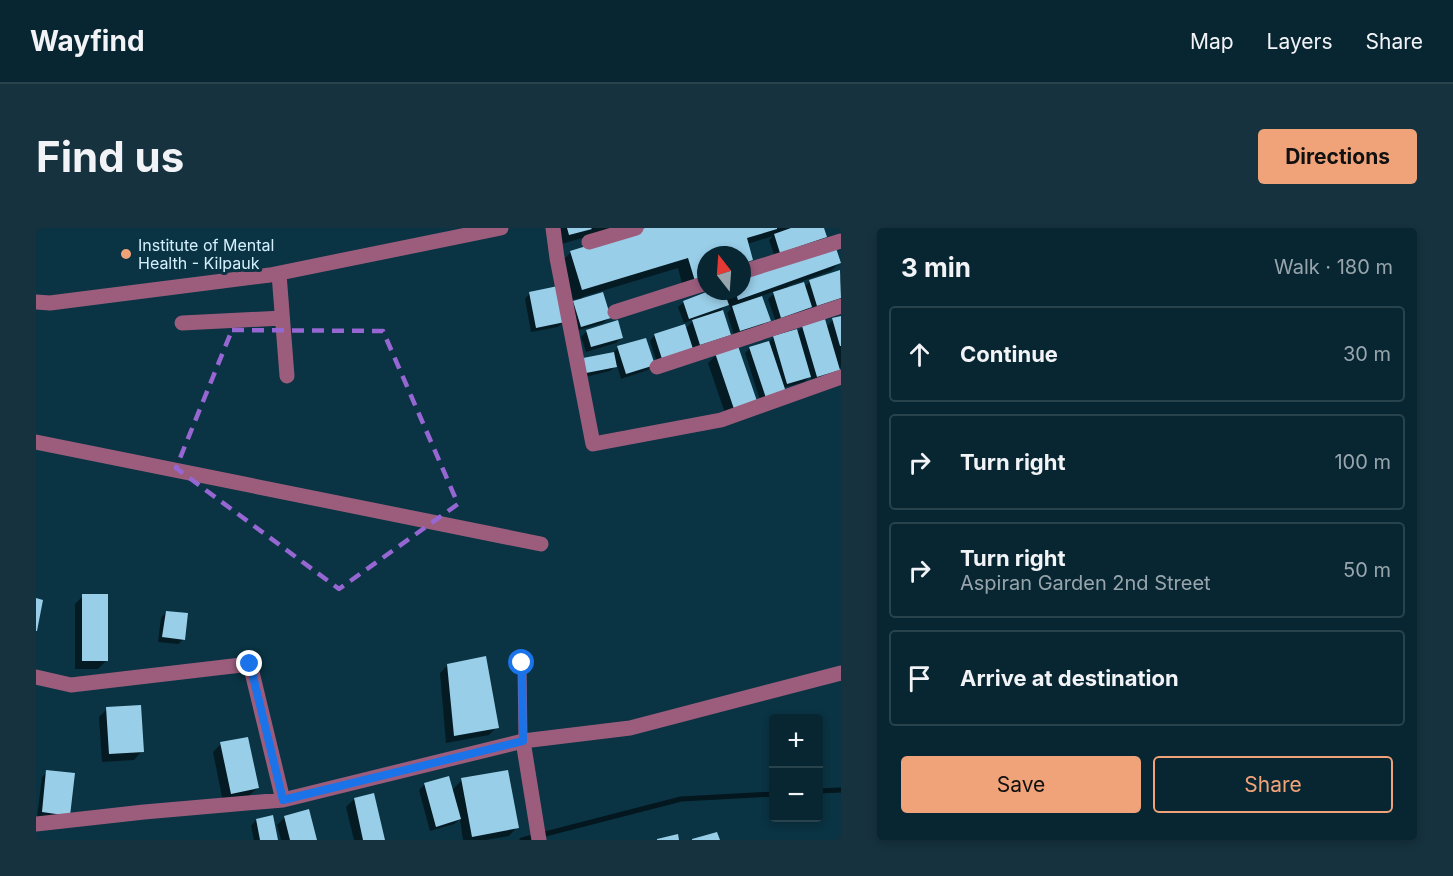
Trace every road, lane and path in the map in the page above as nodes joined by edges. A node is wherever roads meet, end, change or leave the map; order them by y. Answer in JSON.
{"nodes":[{"id":1,"x":501,"y":228,"type":"edge"},
{"id":2,"x":553,"y":228,"type":"edge"},
{"id":3,"x":636,"y":228,"type":"edge"},
{"id":4,"x":837,"y":228,"type":"edge"},
{"id":5,"x":841,"y":241,"type":"edge"},
{"id":6,"x":589,"y":242,"type":"dead end"},
{"id":7,"x":751,"y":269,"type":"edge"},
{"id":8,"x":279,"y":273,"type":"junction"},
{"id":9,"x":697,"y":286,"type":"edge"},
{"id":10,"x":36,"y":302,"type":"edge"},
{"id":11,"x":841,"y":306,"type":"edge"},
{"id":12,"x":615,"y":312,"type":"dead end"},
{"id":13,"x":282,"y":318,"type":"junction"},
{"id":14,"x":183,"y":323,"type":"dead end"},
{"id":15,"x":657,"y":367,"type":"dead end"},
{"id":16,"x":287,"y":376,"type":"dead end"},
{"id":17,"x":841,"y":377,"type":"edge"},
{"id":18,"x":36,"y":442,"type":"edge"},
{"id":19,"x":541,"y":544,"type":"dead end"},
{"id":20,"x":522,"y":663,"type":"dead end"},
{"id":21,"x":841,"y":674,"type":"edge"},
{"id":22,"x":36,"y":677,"type":"edge"},
{"id":23,"x":523,"y":741,"type":"junction"},
{"id":24,"x":283,"y":800,"type":"junction"},
{"id":25,"x":36,"y":824,"type":"edge"},
{"id":26,"x":539,"y":840,"type":"edge"}],
"edges":[{"from":1,"to":8,"type":"street"},
{"from":2,"to":17,"type":"street"},
{"from":3,"to":6,"type":"street"},
{"from":4,"to":5,"type":"street"},
{"from":5,"to":7,"type":"street"},
{"from":8,"to":10,"type":"street"},
{"from":8,"to":13,"type":"street"},
{"from":9,"to":12,"type":"street"},
{"from":11,"to":15,"type":"street"},
{"from":13,"to":14,"type":"street"},
{"from":13,"to":16,"type":"street"},
{"from":18,"to":19,"type":"street"},
{"from":20,"to":23,"type":"lane"},
{"from":21,"to":23,"type":"street"},
{"from":22,"to":24,"type":"street"},
{"from":23,"to":24,"type":"street"},
{"from":23,"to":26,"type":"street"},
{"from":24,"to":25,"type":"street"}]}
